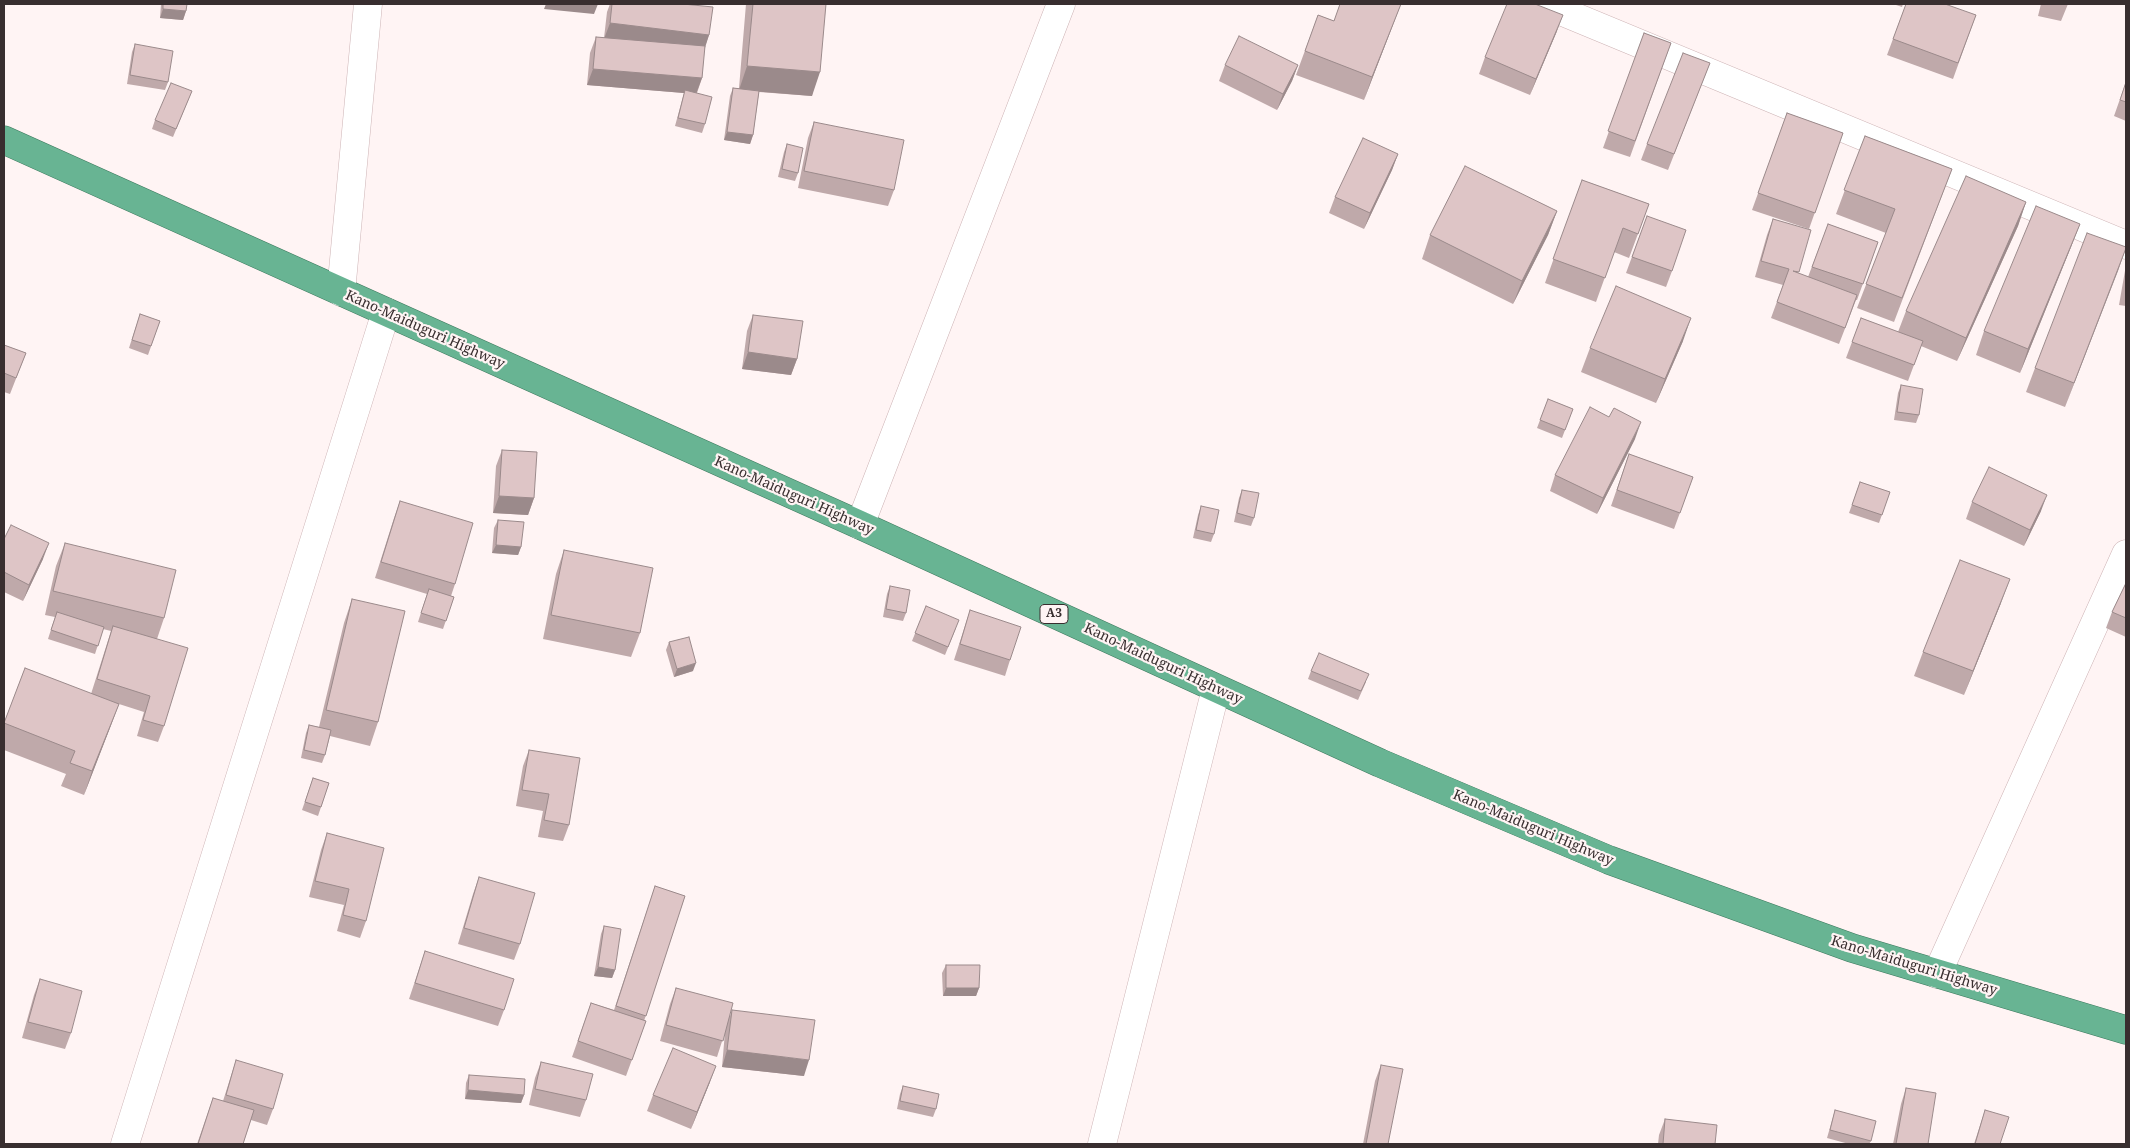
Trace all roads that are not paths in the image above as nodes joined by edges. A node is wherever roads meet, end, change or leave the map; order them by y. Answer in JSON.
{"nodes":[{"id":1,"x":368,"y":4,"type":"edge"},
{"id":2,"x":1061,"y":4,"type":"edge"},
{"id":3,"x":1544,"y":4,"type":"edge"},
{"id":4,"x":4,"y":140,"type":"edge"},
{"id":5,"x":2126,"y":245,"type":"edge"},
{"id":6,"x":341,"y":292,"type":"junction"},
{"id":7,"x":386,"y":312,"type":"junction"},
{"id":8,"x":860,"y":525,"type":"junction"},
{"id":9,"x":2126,"y":554,"type":"edge"},
{"id":10,"x":1216,"y":689,"type":"junction"},
{"id":11,"x":1937,"y":974,"type":"junction"},
{"id":12,"x":2126,"y":1030,"type":"edge"},
{"id":13,"x":125,"y":1144,"type":"edge"},
{"id":14,"x":1102,"y":1144,"type":"edge"}],
"edges":[{"from":1,"to":6,"type":"street"},
{"from":2,"to":8,"type":"street"},
{"from":3,"to":5,"type":"street"},
{"from":4,"to":6,"type":"highway","name":"Kano-Maiduguri Highway","number":"A3"},
{"from":6,"to":7,"type":"highway","name":"Kano-Maiduguri Highway","number":"A3"},
{"from":7,"to":8,"type":"highway","name":"Kano-Maiduguri Highway","number":"A3"},
{"from":7,"to":13,"type":"street"},
{"from":8,"to":10,"type":"highway","name":"Kano-Maiduguri Highway","number":"A3"},
{"from":9,"to":11,"type":"street"},
{"from":10,"to":11,"type":"highway","name":"Kano-Maiduguri Highway","number":"A3"},
{"from":10,"to":14,"type":"street"},
{"from":11,"to":12,"type":"highway","name":"Kano-Maiduguri Highway","number":"A3"}]}
